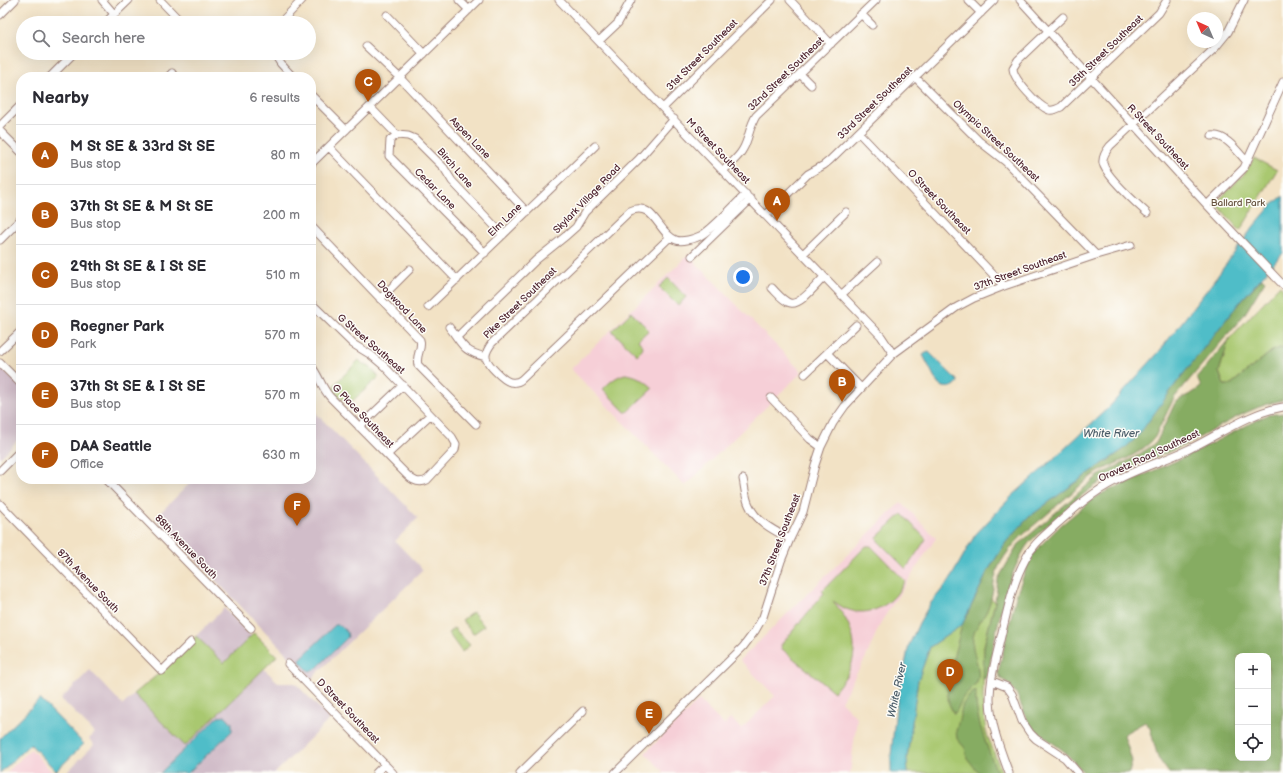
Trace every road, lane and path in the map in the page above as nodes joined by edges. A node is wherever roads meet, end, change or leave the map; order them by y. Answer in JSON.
{"nodes":[{"id":1,"x":15,"y":0,"type":"edge"},
{"id":2,"x":102,"y":0,"type":"edge"},
{"id":3,"x":129,"y":0,"type":"edge"},
{"id":4,"x":160,"y":0,"type":"edge"},
{"id":5,"x":302,"y":0,"type":"edge"},
{"id":6,"x":459,"y":0,"type":"edge"},
{"id":7,"x":479,"y":0,"type":"edge"},
{"id":8,"x":559,"y":0,"type":"edge"},
{"id":9,"x":631,"y":0,"type":"edge"},
{"id":10,"x":772,"y":0,"type":"edge"},
{"id":11,"x":790,"y":0,"type":"edge"},
{"id":12,"x":876,"y":0,"type":"edge"},
{"id":13,"x":968,"y":0,"type":"edge"},
{"id":14,"x":994,"y":0,"type":"edge"},
{"id":15,"x":1020,"y":0,"type":"edge"},
{"id":16,"x":1167,"y":0,"type":"edge"},
{"id":17,"x":1244,"y":0,"type":"edge"},
{"id":18,"x":469,"y":10,"type":"junction"},
{"id":19,"x":981,"y":13,"type":"junction"},
{"id":20,"x":114,"y":14,"type":"joint"},
{"id":21,"x":861,"y":14,"type":"junction"},
{"id":22,"x":0,"y":15,"type":"edge"},
{"id":23,"x":387,"y":15,"type":"dead end"},
{"id":24,"x":175,"y":16,"type":"edge"},
{"id":25,"x":287,"y":16,"type":"edge"},
{"id":26,"x":1062,"y":17,"type":"dead end"},
{"id":27,"x":872,"y":25,"type":"dead end"},
{"id":28,"x":1048,"y":31,"type":"junction"},
{"id":29,"x":599,"y":41,"type":"junction"},
{"id":30,"x":832,"y":44,"type":"junction"},
{"id":31,"x":366,"y":46,"type":"dead end"},
{"id":32,"x":424,"y":54,"type":"junction"},
{"id":33,"x":67,"y":60,"type":"edge"},
{"id":34,"x":278,"y":60,"type":"edge"},
{"id":35,"x":55,"y":72,"type":"edge"},
{"id":36,"x":288,"y":72,"type":"edge"},
{"id":37,"x":800,"y":74,"type":"junction"},
{"id":38,"x":915,"y":77,"type":"junction"},
{"id":39,"x":400,"y":78,"type":"junction"},
{"id":40,"x":1092,"y":79,"type":"junction"},
{"id":41,"x":1283,"y":82,"type":"edge"},
{"id":42,"x":811,"y":85,"type":"dead end"},
{"id":43,"x":316,"y":100,"type":"edge"},
{"id":44,"x":370,"y":107,"type":"junction"},
{"id":45,"x":663,"y":108,"type":"junction"},
{"id":46,"x":16,"y":110,"type":"edge"},
{"id":47,"x":674,"y":119,"type":"junction"},
{"id":48,"x":1133,"y":125,"type":"junction"},
{"id":49,"x":0,"y":126,"type":"edge"},
{"id":50,"x":346,"y":130,"type":"junction"},
{"id":51,"x":0,"y":131,"type":"edge"},
{"id":52,"x":859,"y":133,"type":"junction"},
{"id":53,"x":397,"y":135,"type":"junction"},
{"id":54,"x":1212,"y":136,"type":"dead end"},
{"id":55,"x":595,"y":146,"type":"dead end"},
{"id":56,"x":16,"y":147,"type":"edge"},
{"id":57,"x":329,"y":147,"type":"junction"},
{"id":58,"x":316,"y":159,"type":"edge"},
{"id":59,"x":1247,"y":162,"type":"junction"},
{"id":60,"x":724,"y":170,"type":"junction"},
{"id":61,"x":748,"y":197,"type":"junction"},
{"id":62,"x":1207,"y":205,"type":"junction"},
{"id":63,"x":527,"y":212,"type":"junction"},
{"id":64,"x":846,"y":212,"type":"dead end"},
{"id":65,"x":1147,"y":213,"type":"dead end"},
{"id":66,"x":766,"y":215,"type":"junction"},
{"id":67,"x":16,"y":224,"type":"edge"},
{"id":68,"x":316,"y":231,"type":"edge"},
{"id":69,"x":503,"y":235,"type":"junction"},
{"id":70,"x":670,"y":238,"type":"junction"},
{"id":71,"x":0,"y":240,"type":"edge"},
{"id":72,"x":1131,"y":245,"type":"dead end"},
{"id":73,"x":485,"y":253,"type":"junction"},
{"id":74,"x":803,"y":254,"type":"junction"},
{"id":75,"x":1096,"y":254,"type":"junction"},
{"id":76,"x":692,"y":256,"type":"dead end"},
{"id":77,"x":877,"y":262,"type":"dead end"},
{"id":78,"x":410,"y":269,"type":"dead end"},
{"id":79,"x":824,"y":277,"type":"junction"},
{"id":80,"x":457,"y":280,"type":"junction"},
{"id":81,"x":1283,"y":285,"type":"edge"},
{"id":82,"x":1004,"y":286,"type":"junction"},
{"id":83,"x":772,"y":288,"type":"dead end"},
{"id":84,"x":841,"y":296,"type":"junction"},
{"id":85,"x":380,"y":299,"type":"junction"},
{"id":86,"x":316,"y":307,"type":"edge"},
{"id":87,"x":428,"y":307,"type":"dead end"},
{"id":88,"x":856,"y":325,"type":"dead end"},
{"id":89,"x":449,"y":327,"type":"dead end"},
{"id":90,"x":16,"y":336,"type":"edge"},
{"id":91,"x":457,"y":337,"type":"junction"},
{"id":92,"x":0,"y":351,"type":"edge"},
{"id":93,"x":827,"y":353,"type":"junction"},
{"id":94,"x":893,"y":354,"type":"junction"},
{"id":95,"x":486,"y":357,"type":"junction"},
{"id":96,"x":0,"y":363,"type":"edge"},
{"id":97,"x":316,"y":372,"type":"edge"},
{"id":98,"x":805,"y":374,"type":"dead end"},
{"id":99,"x":16,"y":379,"type":"edge"},
{"id":100,"x":403,"y":385,"type":"junction"},
{"id":101,"x":861,"y":388,"type":"junction"},
{"id":102,"x":771,"y":398,"type":"dead end"},
{"id":103,"x":1283,"y":407,"type":"edge"},
{"id":104,"x":430,"y":414,"type":"junction"},
{"id":105,"x":476,"y":424,"type":"dead end"},
{"id":106,"x":359,"y":427,"type":"junction"},
{"id":107,"x":821,"y":447,"type":"junction"},
{"id":108,"x":16,"y":455,"type":"edge"},
{"id":109,"x":387,"y":455,"type":"junction"},
{"id":110,"x":0,"y":471,"type":"edge"},
{"id":111,"x":406,"y":475,"type":"joint"},
{"id":112,"x":743,"y":479,"type":"dead end"},
{"id":113,"x":111,"y":484,"type":"edge"},
{"id":114,"x":0,"y":504,"type":"edge"},
{"id":115,"x":790,"y":539,"type":"junction"},
{"id":116,"x":251,"y":628,"type":"dead end"},
{"id":117,"x":190,"y":642,"type":"dead end"},
{"id":118,"x":288,"y":664,"type":"dead end"},
{"id":119,"x":992,"y":681,"type":"junction"},
{"id":120,"x":583,"y":711,"type":"dead end"},
{"id":121,"x":385,"y":764,"type":"junction"},
{"id":122,"x":376,"y":773,"type":"edge"},
{"id":123,"x":393,"y":773,"type":"edge"},
{"id":124,"x":520,"y":773,"type":"edge"},
{"id":125,"x":615,"y":773,"type":"edge"},
{"id":126,"x":1008,"y":773,"type":"edge"},
{"id":127,"x":1078,"y":773,"type":"edge"}],
"edges":[{"from":1,"to":22,"type":"street"},
{"from":2,"to":20,"type":"street"},
{"from":3,"to":20,"type":"street"},
{"from":4,"to":24,"type":"street"},
{"from":5,"to":25,"type":"street"},
{"from":6,"to":18,"type":"street"},
{"from":7,"to":18,"type":"street"},
{"from":8,"to":29,"type":"street","name":"M Street Southeast"},
{"from":9,"to":29,"type":"street"},
{"from":10,"to":45,"type":"street","name":"31st Street Southeast"},
{"from":11,"to":30,"type":"street"},
{"from":12,"to":21,"type":"street","name":"32nd Street Southeast"},
{"from":13,"to":19,"type":"street"},
{"from":14,"to":19,"type":"street","name":"33rd Street Southeast"},
{"from":15,"to":28,"type":"street","name":"R Street Southeast"},
{"from":16,"to":40,"type":"street","name":"35th Street Southeast"},
{"from":17,"to":48,"type":"street"},
{"from":18,"to":32,"type":"street"},
{"from":19,"to":38,"type":"street","name":"33rd Street Southeast"},
{"from":21,"to":27,"type":"street"},
{"from":21,"to":30,"type":"street","name":"32nd Street Southeast"},
{"from":23,"to":32,"type":"street"},
{"from":26,"to":28,"type":"street"},
{"from":28,"to":40,"type":"street","name":"R Street Southeast"},
{"from":28,"to":40,"type":"street","name":"35th Street Southeast"},
{"from":29,"to":45,"type":"street","name":"M Street Southeast"},
{"from":30,"to":37,"type":"street","name":"32nd Street Southeast"},
{"from":31,"to":39,"type":"street","name":"Aspen Lane"},
{"from":32,"to":39,"type":"street"},
{"from":33,"to":35,"type":"street"},
{"from":34,"to":36,"type":"street"},
{"from":37,"to":42,"type":"street"},
{"from":37,"to":60,"type":"street","name":"32nd Street Southeast"},
{"from":38,"to":52,"type":"street","name":"33rd Street Southeast"},
{"from":38,"to":75,"type":"street","name":"Olympic Street Southeast"},
{"from":39,"to":44,"type":"street"},
{"from":39,"to":63,"type":"street","name":"Aspen Lane"},
{"from":40,"to":48,"type":"street","name":"R Street Southeast"},
{"from":41,"to":59,"type":"street"},
{"from":43,"to":50,"type":"street"},
{"from":44,"to":50,"type":"street"},
{"from":44,"to":53,"type":"street"},
{"from":45,"to":47,"type":"street","name":"M Street Southeast"},
{"from":46,"to":49,"type":"street"},
{"from":47,"to":60,"type":"street","name":"M Street Southeast"},
{"from":47,"to":91,"type":"street","name":"Skylark Village Road"},
{"from":48,"to":62,"type":"street","name":"R Street Southeast"},
{"from":48,"to":65,"type":"street"},
{"from":50,"to":57,"type":"street"},
{"from":51,"to":56,"type":"street"},
{"from":52,"to":66,"type":"street","name":"33rd Street Southeast"},
{"from":52,"to":82,"type":"street","name":"O Street Southeast"},
{"from":53,"to":69,"type":"street","name":"Birch Lane"},
{"from":53,"to":73,"type":"street","name":"Cedar Lane"},
{"from":54,"to":59,"type":"street"},
{"from":55,"to":63,"type":"street","name":"Elm Lane"},
{"from":57,"to":58,"type":"street"},
{"from":57,"to":80,"type":"street"},
{"from":59,"to":62,"type":"street"},
{"from":60,"to":61,"type":"street","name":"M Street Southeast"},
{"from":61,"to":66,"type":"street","name":"M Street Southeast"},
{"from":61,"to":70,"type":"street"},
{"from":61,"to":76,"type":"street"},
{"from":62,"to":81,"type":"street","name":"R Street Southeast"},
{"from":63,"to":69,"type":"street","name":"Elm Lane"},
{"from":64,"to":74,"type":"street"},
{"from":66,"to":74,"type":"street","name":"M Street Southeast"},
{"from":67,"to":71,"type":"street"},
{"from":68,"to":85,"type":"street","name":"Dogwood Lane"},
{"from":69,"to":73,"type":"street","name":"Elm Lane"},
{"from":70,"to":95,"type":"street"},
{"from":70,"to":95,"type":"street","name":"Pike Street Southeast"},
{"from":72,"to":75,"type":"street","name":"37th Street Southeast"},
{"from":73,"to":80,"type":"street","name":"Elm Lane"},
{"from":74,"to":79,"type":"street","name":"M Street Southeast"},
{"from":75,"to":82,"type":"street","name":"37th Street Southeast"},
{"from":77,"to":84,"type":"street"},
{"from":78,"to":85,"type":"street"},
{"from":79,"to":83,"type":"street"},
{"from":79,"to":84,"type":"street","name":"M Street Southeast"},
{"from":80,"to":87,"type":"street","name":"Elm Lane"},
{"from":82,"to":94,"type":"street","name":"37th Street Southeast"},
{"from":84,"to":94,"type":"street","name":"M Street Southeast"},
{"from":85,"to":105,"type":"street","name":"Dogwood Lane"},
{"from":86,"to":100,"type":"street","name":"G Street Southeast"},
{"from":88,"to":93,"type":"street"},
{"from":89,"to":91,"type":"street"},
{"from":90,"to":92,"type":"street"},
{"from":91,"to":95,"type":"street"},
{"from":93,"to":98,"type":"street"},
{"from":93,"to":101,"type":"street"},
{"from":94,"to":101,"type":"street","name":"37th Street Southeast"},
{"from":96,"to":99,"type":"street"},
{"from":97,"to":106,"type":"street","name":"G Place Southeast"},
{"from":100,"to":104,"type":"street","name":"G Street Southeast"},
{"from":100,"to":106,"type":"street"},
{"from":101,"to":107,"type":"street","name":"37th Street Southeast"},
{"from":102,"to":107,"type":"street"},
{"from":103,"to":119,"type":"street","name":"Oravetz Road Southeast"},
{"from":104,"to":109,"type":"street"},
{"from":104,"to":111,"type":"street","name":"G Street Southeast"},
{"from":106,"to":109,"type":"street","name":"G Place Southeast"},
{"from":107,"to":115,"type":"street","name":"37th Street Southeast"},
{"from":108,"to":110,"type":"street"},
{"from":109,"to":111,"type":"street","name":"G Place Southeast"},
{"from":112,"to":115,"type":"street"},
{"from":113,"to":116,"type":"street","name":"88th Avenue South"},
{"from":114,"to":117,"type":"street","name":"87th Avenue South"},
{"from":115,"to":125,"type":"street","name":"37th Street Southeast"},
{"from":118,"to":121,"type":"street","name":"D Street Southeast"},
{"from":119,"to":126,"type":"street","name":"Oravetz Road Southeast"},
{"from":119,"to":127,"type":"street"},
{"from":120,"to":124,"type":"street"},
{"from":121,"to":122,"type":"street"},
{"from":121,"to":123,"type":"street","name":"D Street Southeast"}]}
